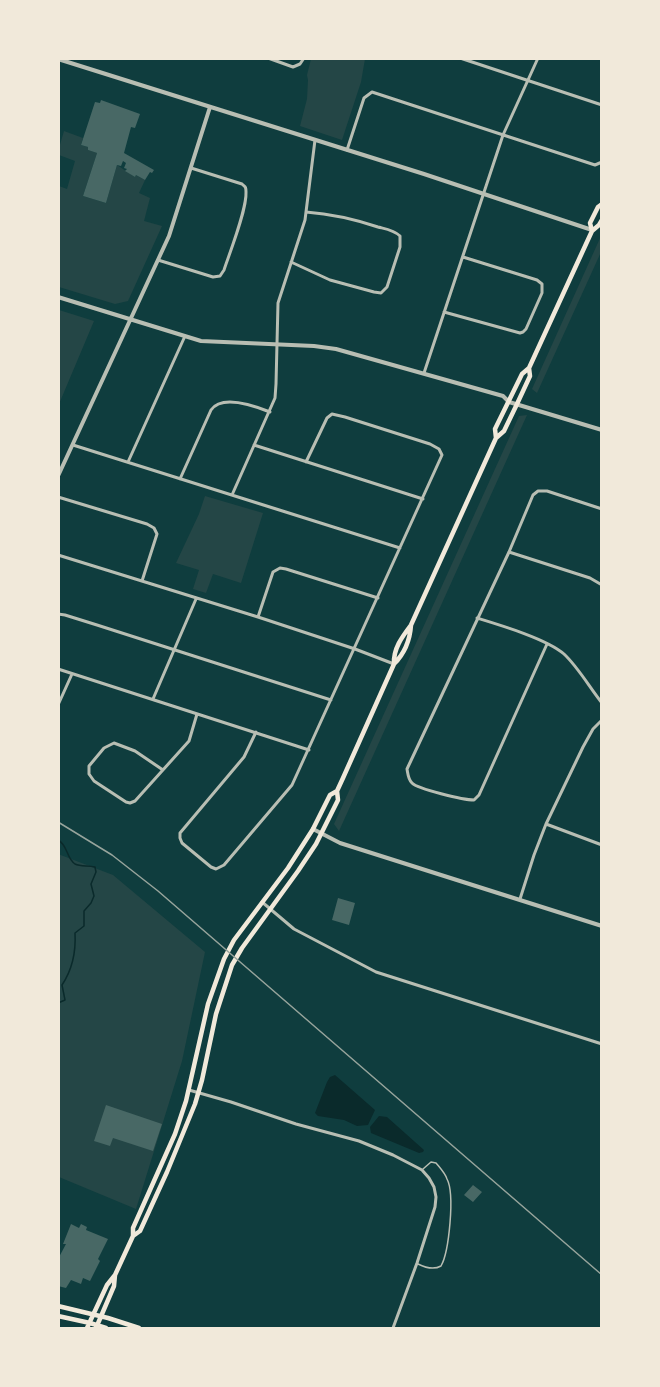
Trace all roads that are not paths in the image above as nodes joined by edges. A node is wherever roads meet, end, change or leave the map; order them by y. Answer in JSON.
{"nodes":[{"id":1,"x":268,"y":58,"type":"edge"},
{"id":2,"x":304,"y":58,"type":"edge"},
{"id":3,"x":460,"y":58,"type":"edge"},
{"id":4,"x":538,"y":58,"type":"edge"},
{"id":5,"x":58,"y":59,"type":"edge"},
{"id":6,"x":84,"y":59,"type":"edge"},
{"id":7,"x":81,"y":66,"type":"junction"},
{"id":8,"x":528,"y":80,"type":"junction"},
{"id":9,"x":602,"y":105,"type":"edge"},
{"id":10,"x":210,"y":107,"type":"junction"},
{"id":11,"x":503,"y":135,"type":"junction"},
{"id":12,"x":315,"y":140,"type":"junction"},
{"id":13,"x":347,"y":150,"type":"junction"},
{"id":14,"x":602,"y":162,"type":"edge"},
{"id":15,"x":191,"y":168,"type":"junction"},
{"id":16,"x":483,"y":195,"type":"junction"},
{"id":17,"x":602,"y":204,"type":"edge"},
{"id":18,"x":306,"y":212,"type":"junction"},
{"id":19,"x":602,"y":220,"type":"edge"},
{"id":20,"x":592,"y":231,"type":"junction"},
{"id":21,"x":462,"y":257,"type":"junction"},
{"id":22,"x":158,"y":260,"type":"junction"},
{"id":23,"x":291,"y":262,"type":"junction"},
{"id":24,"x":58,"y":297,"type":"edge"},
{"id":25,"x":444,"y":312,"type":"junction"},
{"id":26,"x":130,"y":319,"type":"junction"},
{"id":27,"x":185,"y":336,"type":"junction"},
{"id":28,"x":278,"y":345,"type":"junction"},
{"id":29,"x":529,"y":368,"type":"junction"},
{"id":30,"x":424,"y":374,"type":"junction"},
{"id":31,"x":509,"y":402,"type":"junction"},
{"id":32,"x":517,"y":404,"type":"junction"},
{"id":33,"x":270,"y":412,"type":"junction"},
{"id":34,"x":602,"y":430,"type":"edge"},
{"id":35,"x":496,"y":438,"type":"junction"},
{"id":36,"x":73,"y":445,"type":"junction"},
{"id":37,"x":254,"y":446,"type":"junction"},
{"id":38,"x":128,"y":462,"type":"junction"},
{"id":39,"x":306,"y":462,"type":"junction"},
{"id":40,"x":58,"y":476,"type":"edge"},
{"id":41,"x":180,"y":478,"type":"junction"},
{"id":42,"x":232,"y":495,"type":"junction"},
{"id":43,"x":58,"y":496,"type":"edge"},
{"id":44,"x":423,"y":499,"type":"junction"},
{"id":45,"x":602,"y":509,"type":"edge"},
{"id":46,"x":400,"y":548,"type":"junction"},
{"id":47,"x":509,"y":552,"type":"junction"},
{"id":48,"x":58,"y":555,"type":"edge"},
{"id":49,"x":142,"y":581,"type":"junction"},
{"id":50,"x":602,"y":585,"type":"edge"},
{"id":51,"x":196,"y":598,"type":"junction"},
{"id":52,"x":378,"y":598,"type":"junction"},
{"id":53,"x":58,"y":614,"type":"edge"},
{"id":54,"x":258,"y":618,"type":"junction"},
{"id":55,"x":477,"y":618,"type":"junction"},
{"id":56,"x":547,"y":644,"type":"junction"},
{"id":57,"x":355,"y":649,"type":"junction"},
{"id":58,"x":174,"y":650,"type":"junction"},
{"id":59,"x":394,"y":664,"type":"junction"},
{"id":60,"x":58,"y":669,"type":"edge"},
{"id":61,"x":72,"y":674,"type":"junction"},
{"id":62,"x":153,"y":699,"type":"junction"},
{"id":63,"x":331,"y":700,"type":"junction"},
{"id":64,"x":602,"y":703,"type":"edge"},
{"id":65,"x":58,"y":705,"type":"edge"},
{"id":66,"x":197,"y":714,"type":"junction"},
{"id":67,"x":602,"y":720,"type":"edge"},
{"id":68,"x":256,"y":732,"type":"junction"},
{"id":69,"x":309,"y":750,"type":"junction"},
{"id":70,"x":163,"y":770,"type":"junction"},
{"id":71,"x":337,"y":791,"type":"junction"},
{"id":72,"x":546,"y":824,"type":"junction"},
{"id":73,"x":313,"y":829,"type":"junction"},
{"id":74,"x":321,"y":834,"type":"junction"},
{"id":75,"x":602,"y":845,"type":"edge"},
{"id":76,"x":520,"y":899,"type":"junction"},
{"id":77,"x":262,"y":902,"type":"junction"},
{"id":78,"x":270,"y":910,"type":"junction"},
{"id":79,"x":602,"y":926,"type":"edge"},
{"id":80,"x":602,"y":1044,"type":"edge"},
{"id":81,"x":189,"y":1090,"type":"junction"},
{"id":82,"x":198,"y":1093,"type":"junction"},
{"id":83,"x":422,"y":1170,"type":"junction"},
{"id":84,"x":133,"y":1236,"type":"junction"},
{"id":85,"x":417,"y":1263,"type":"junction"},
{"id":86,"x":115,"y":1275,"type":"junction"},
{"id":87,"x":58,"y":1306,"type":"edge"},
{"id":88,"x":58,"y":1316,"type":"edge"},
{"id":89,"x":92,"y":1319,"type":"junction"},
{"id":90,"x":99,"y":1323,"type":"edge"},
{"id":91,"x":87,"y":1329,"type":"edge"},
{"id":92,"x":106,"y":1329,"type":"edge"},
{"id":93,"x":140,"y":1329,"type":"edge"},
{"id":94,"x":393,"y":1329,"type":"edge"}],
"edges":[{"from":1,"to":2,"type":"street"},
{"from":3,"to":8,"type":"street"},
{"from":4,"to":8,"type":"street"},
{"from":5,"to":7,"type":"street"},
{"from":6,"to":7,"type":"street"},
{"from":7,"to":10,"type":"street"},
{"from":8,"to":9,"type":"street"},
{"from":8,"to":11,"type":"street"},
{"from":10,"to":12,"type":"street"},
{"from":10,"to":15,"type":"street"},
{"from":11,"to":13,"type":"street"},
{"from":11,"to":14,"type":"street"},
{"from":11,"to":16,"type":"street"},
{"from":12,"to":13,"type":"street"},
{"from":12,"to":18,"type":"street"},
{"from":13,"to":16,"type":"street"},
{"from":15,"to":22,"type":"street"},
{"from":15,"to":22,"type":"street"},
{"from":16,"to":20,"type":"street"},
{"from":16,"to":21,"type":"street"},
{"from":17,"to":20,"type":"main road"},
{"from":18,"to":23,"type":"street"},
{"from":18,"to":23,"type":"street"},
{"from":19,"to":20,"type":"main road"},
{"from":20,"to":29,"type":"main road"},
{"from":21,"to":25,"type":"street"},
{"from":21,"to":25,"type":"street"},
{"from":22,"to":26,"type":"street"},
{"from":23,"to":28,"type":"street"},
{"from":24,"to":26,"type":"street"},
{"from":25,"to":30,"type":"street"},
{"from":26,"to":27,"type":"street"},
{"from":26,"to":36,"type":"street"},
{"from":27,"to":28,"type":"street"},
{"from":27,"to":38,"type":"street"},
{"from":28,"to":30,"type":"street"},
{"from":28,"to":33,"type":"street"},
{"from":29,"to":31,"type":"main road"},
{"from":29,"to":32,"type":"main road"},
{"from":30,"to":31,"type":"street"},
{"from":31,"to":32,"type":"street"},
{"from":31,"to":35,"type":"main road"},
{"from":32,"to":34,"type":"street"},
{"from":32,"to":35,"type":"main road"},
{"from":33,"to":37,"type":"street"},
{"from":33,"to":41,"type":"street"},
{"from":35,"to":59,"type":"main road"},
{"from":36,"to":38,"type":"street"},
{"from":36,"to":40,"type":"street"},
{"from":37,"to":39,"type":"street"},
{"from":37,"to":42,"type":"street"},
{"from":38,"to":41,"type":"street"},
{"from":39,"to":44,"type":"street"},
{"from":39,"to":44,"type":"street"},
{"from":41,"to":42,"type":"street"},
{"from":42,"to":46,"type":"street"},
{"from":43,"to":49,"type":"street"},
{"from":44,"to":46,"type":"street"},
{"from":45,"to":47,"type":"street"},
{"from":46,"to":52,"type":"street"},
{"from":47,"to":50,"type":"street"},
{"from":47,"to":55,"type":"street"},
{"from":48,"to":49,"type":"street"},
{"from":49,"to":51,"type":"street"},
{"from":51,"to":54,"type":"street"},
{"from":51,"to":58,"type":"street"},
{"from":52,"to":54,"type":"street"},
{"from":52,"to":57,"type":"street"},
{"from":53,"to":58,"type":"street"},
{"from":54,"to":57,"type":"street"},
{"from":55,"to":56,"type":"street"},
{"from":55,"to":56,"type":"street"},
{"from":56,"to":64,"type":"street"},
{"from":57,"to":59,"type":"street"},
{"from":57,"to":63,"type":"street"},
{"from":58,"to":62,"type":"street"},
{"from":58,"to":63,"type":"street"},
{"from":59,"to":71,"type":"main road"},
{"from":60,"to":61,"type":"street"},
{"from":61,"to":62,"type":"street"},
{"from":61,"to":65,"type":"street"},
{"from":62,"to":66,"type":"street"},
{"from":63,"to":69,"type":"street"},
{"from":66,"to":68,"type":"street"},
{"from":66,"to":70,"type":"street"},
{"from":67,"to":72,"type":"street"},
{"from":68,"to":69,"type":"street"},
{"from":68,"to":69,"type":"street"},
{"from":70,"to":70,"type":"street"},
{"from":71,"to":73,"type":"main road"},
{"from":71,"to":74,"type":"main road"},
{"from":72,"to":75,"type":"street"},
{"from":72,"to":76,"type":"street"},
{"from":73,"to":74,"type":"street"},
{"from":73,"to":77,"type":"main road"},
{"from":74,"to":76,"type":"street"},
{"from":74,"to":78,"type":"main road"},
{"from":76,"to":79,"type":"street"},
{"from":77,"to":78,"type":"street"},
{"from":77,"to":81,"type":"main road"},
{"from":78,"to":80,"type":"street"},
{"from":78,"to":82,"type":"main road"},
{"from":81,"to":82,"type":"street"},
{"from":81,"to":84,"type":"main road"},
{"from":82,"to":83,"type":"street"},
{"from":82,"to":84,"type":"main road"},
{"from":83,"to":85,"type":"street"},
{"from":83,"to":85,"type":"lane"},
{"from":84,"to":86,"type":"main road"},
{"from":85,"to":94,"type":"street"},
{"from":86,"to":89,"type":"main road"},
{"from":86,"to":90,"type":"main road"},
{"from":87,"to":89,"type":"main road"},
{"from":88,"to":89,"type":"main road"},
{"from":89,"to":90,"type":"main road"},
{"from":89,"to":90,"type":"main road"},
{"from":89,"to":91,"type":"main road"},
{"from":90,"to":92,"type":"main road"},
{"from":90,"to":93,"type":"main road"}]}
